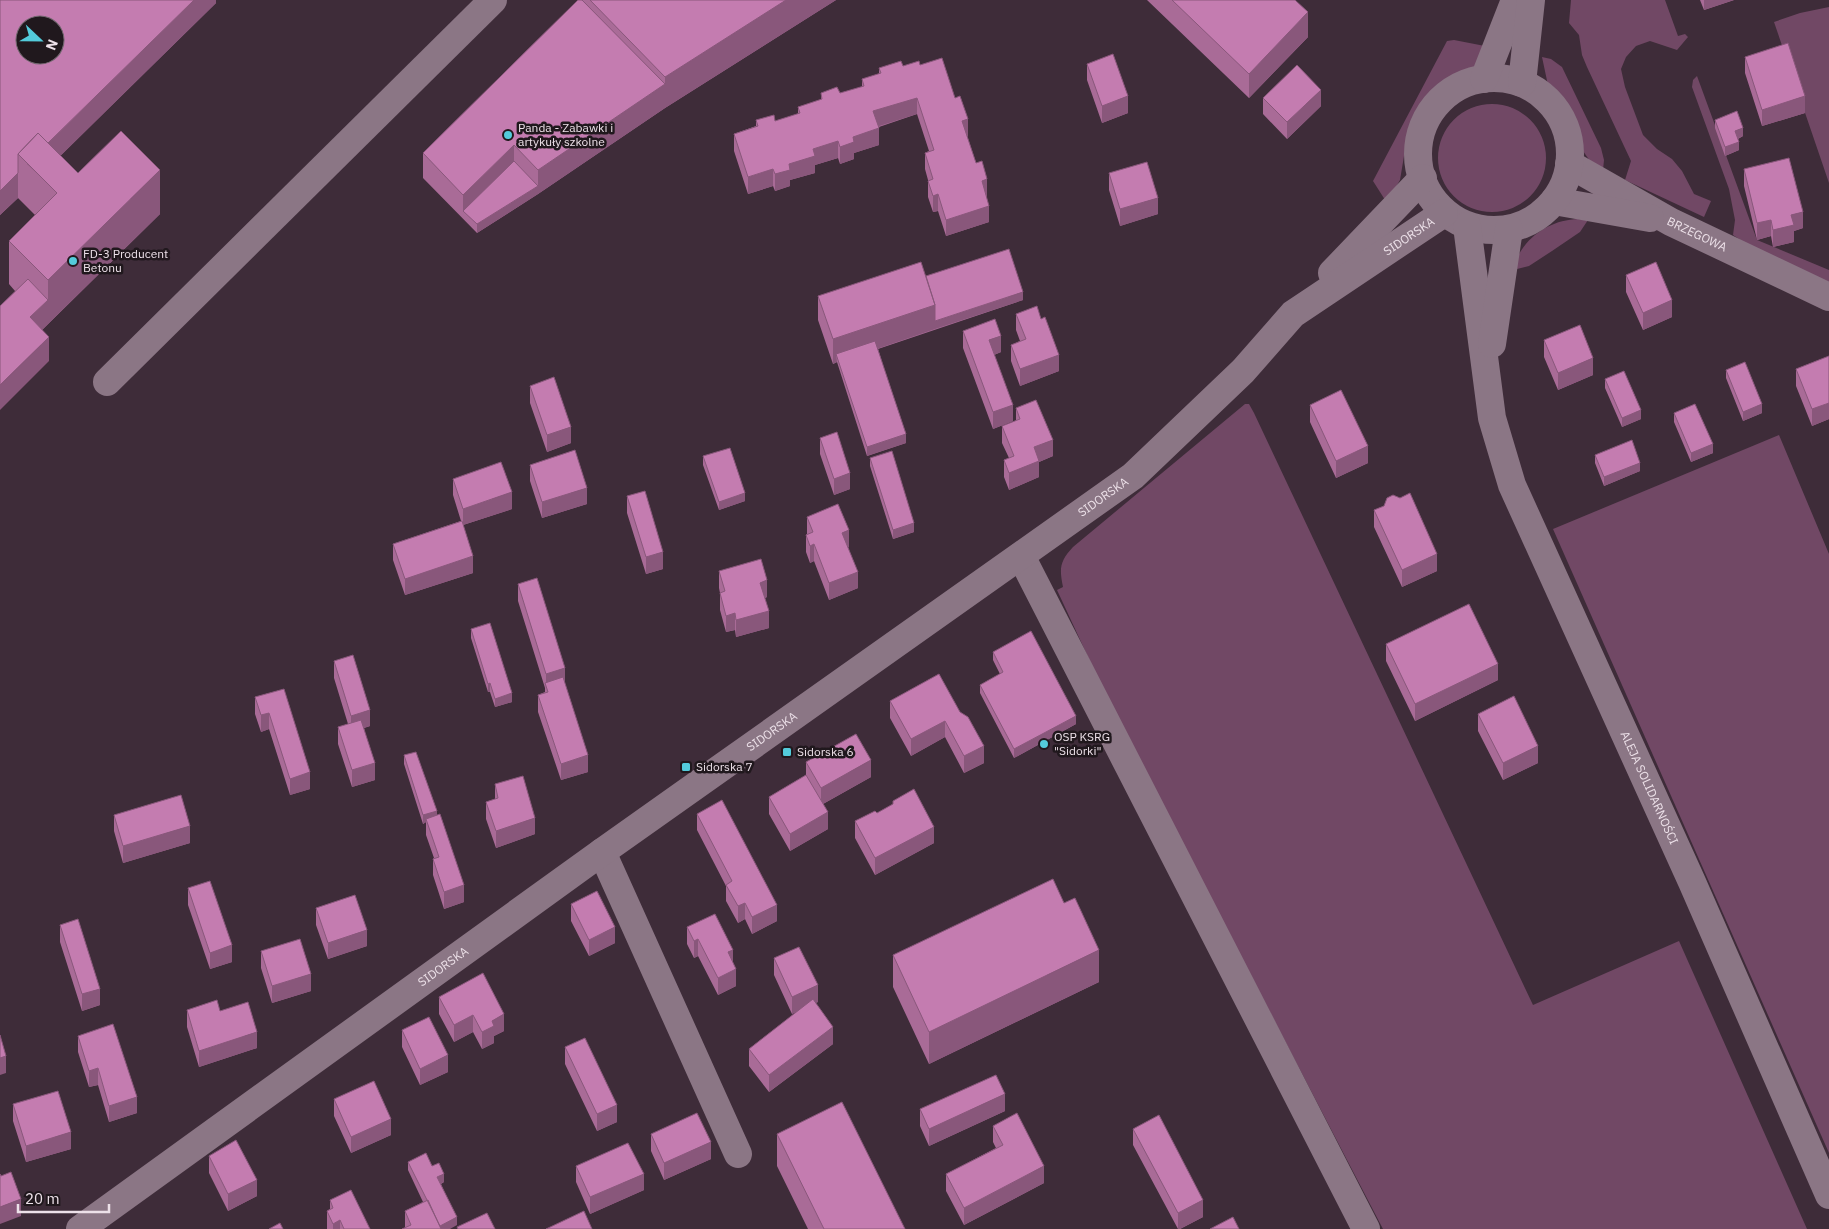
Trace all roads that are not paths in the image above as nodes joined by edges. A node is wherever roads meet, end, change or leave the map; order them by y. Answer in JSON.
{"nodes":[{"id":1,"x":492,"y":0,"type":"edge"},
{"id":2,"x":1515,"y":0,"type":"edge"},
{"id":3,"x":1531,"y":0,"type":"edge"},
{"id":4,"x":1484,"y":79,"type":"junction"},
{"id":5,"x":1522,"y":84,"type":"junction"},
{"id":6,"x":1569,"y":164,"type":"junction"},
{"id":7,"x":1423,"y":178,"type":"junction"},
{"id":8,"x":1554,"y":201,"type":"junction"},
{"id":9,"x":1455,"y":219,"type":"junction"},
{"id":10,"x":1671,"y":222,"type":"junction"},
{"id":11,"x":1509,"y":229,"type":"junction"},
{"id":12,"x":1829,"y":297,"type":"edge"},
{"id":13,"x":1294,"y":314,"type":"junction"},
{"id":14,"x":1488,"y":375,"type":"junction"},
{"id":15,"x":107,"y":382,"type":"dead end"},
{"id":16,"x":1021,"y":556,"type":"junction"},
{"id":17,"x":602,"y":852,"type":"junction"},
{"id":18,"x":738,"y":1154,"type":"dead end"},
{"id":19,"x":1829,"y":1195,"type":"edge"},
{"id":20,"x":80,"y":1229,"type":"edge"},
{"id":21,"x":1366,"y":1229,"type":"edge"}],
"edges":[{"from":1,"to":15,"type":"street"},
{"from":2,"to":4,"type":"street"},
{"from":3,"to":5,"type":"street"},
{"from":4,"to":5,"type":"street"},
{"from":4,"to":7,"type":"street"},
{"from":5,"to":6,"type":"street"},
{"from":6,"to":8,"type":"street"},
{"from":6,"to":10,"type":"street","name":"BRZEGOWA"},
{"from":7,"to":9,"type":"street"},
{"from":7,"to":13,"type":"street"},
{"from":8,"to":10,"type":"street"},
{"from":8,"to":11,"type":"street"},
{"from":9,"to":11,"type":"street"},
{"from":9,"to":13,"type":"street","name":"SIDORSKA"},
{"from":9,"to":14,"type":"street"},
{"from":10,"to":12,"type":"street","name":"BRZEGOWA"},
{"from":11,"to":14,"type":"street"},
{"from":13,"to":16,"type":"street","name":"SIDORSKA"},
{"from":14,"to":19,"type":"street","name":"ALEJA SOLIDARNOŚCI"},
{"from":16,"to":17,"type":"street","name":"SIDORSKA"},
{"from":16,"to":21,"type":"street"},
{"from":17,"to":18,"type":"street"},
{"from":17,"to":20,"type":"street","name":"SIDORSKA"}]}
